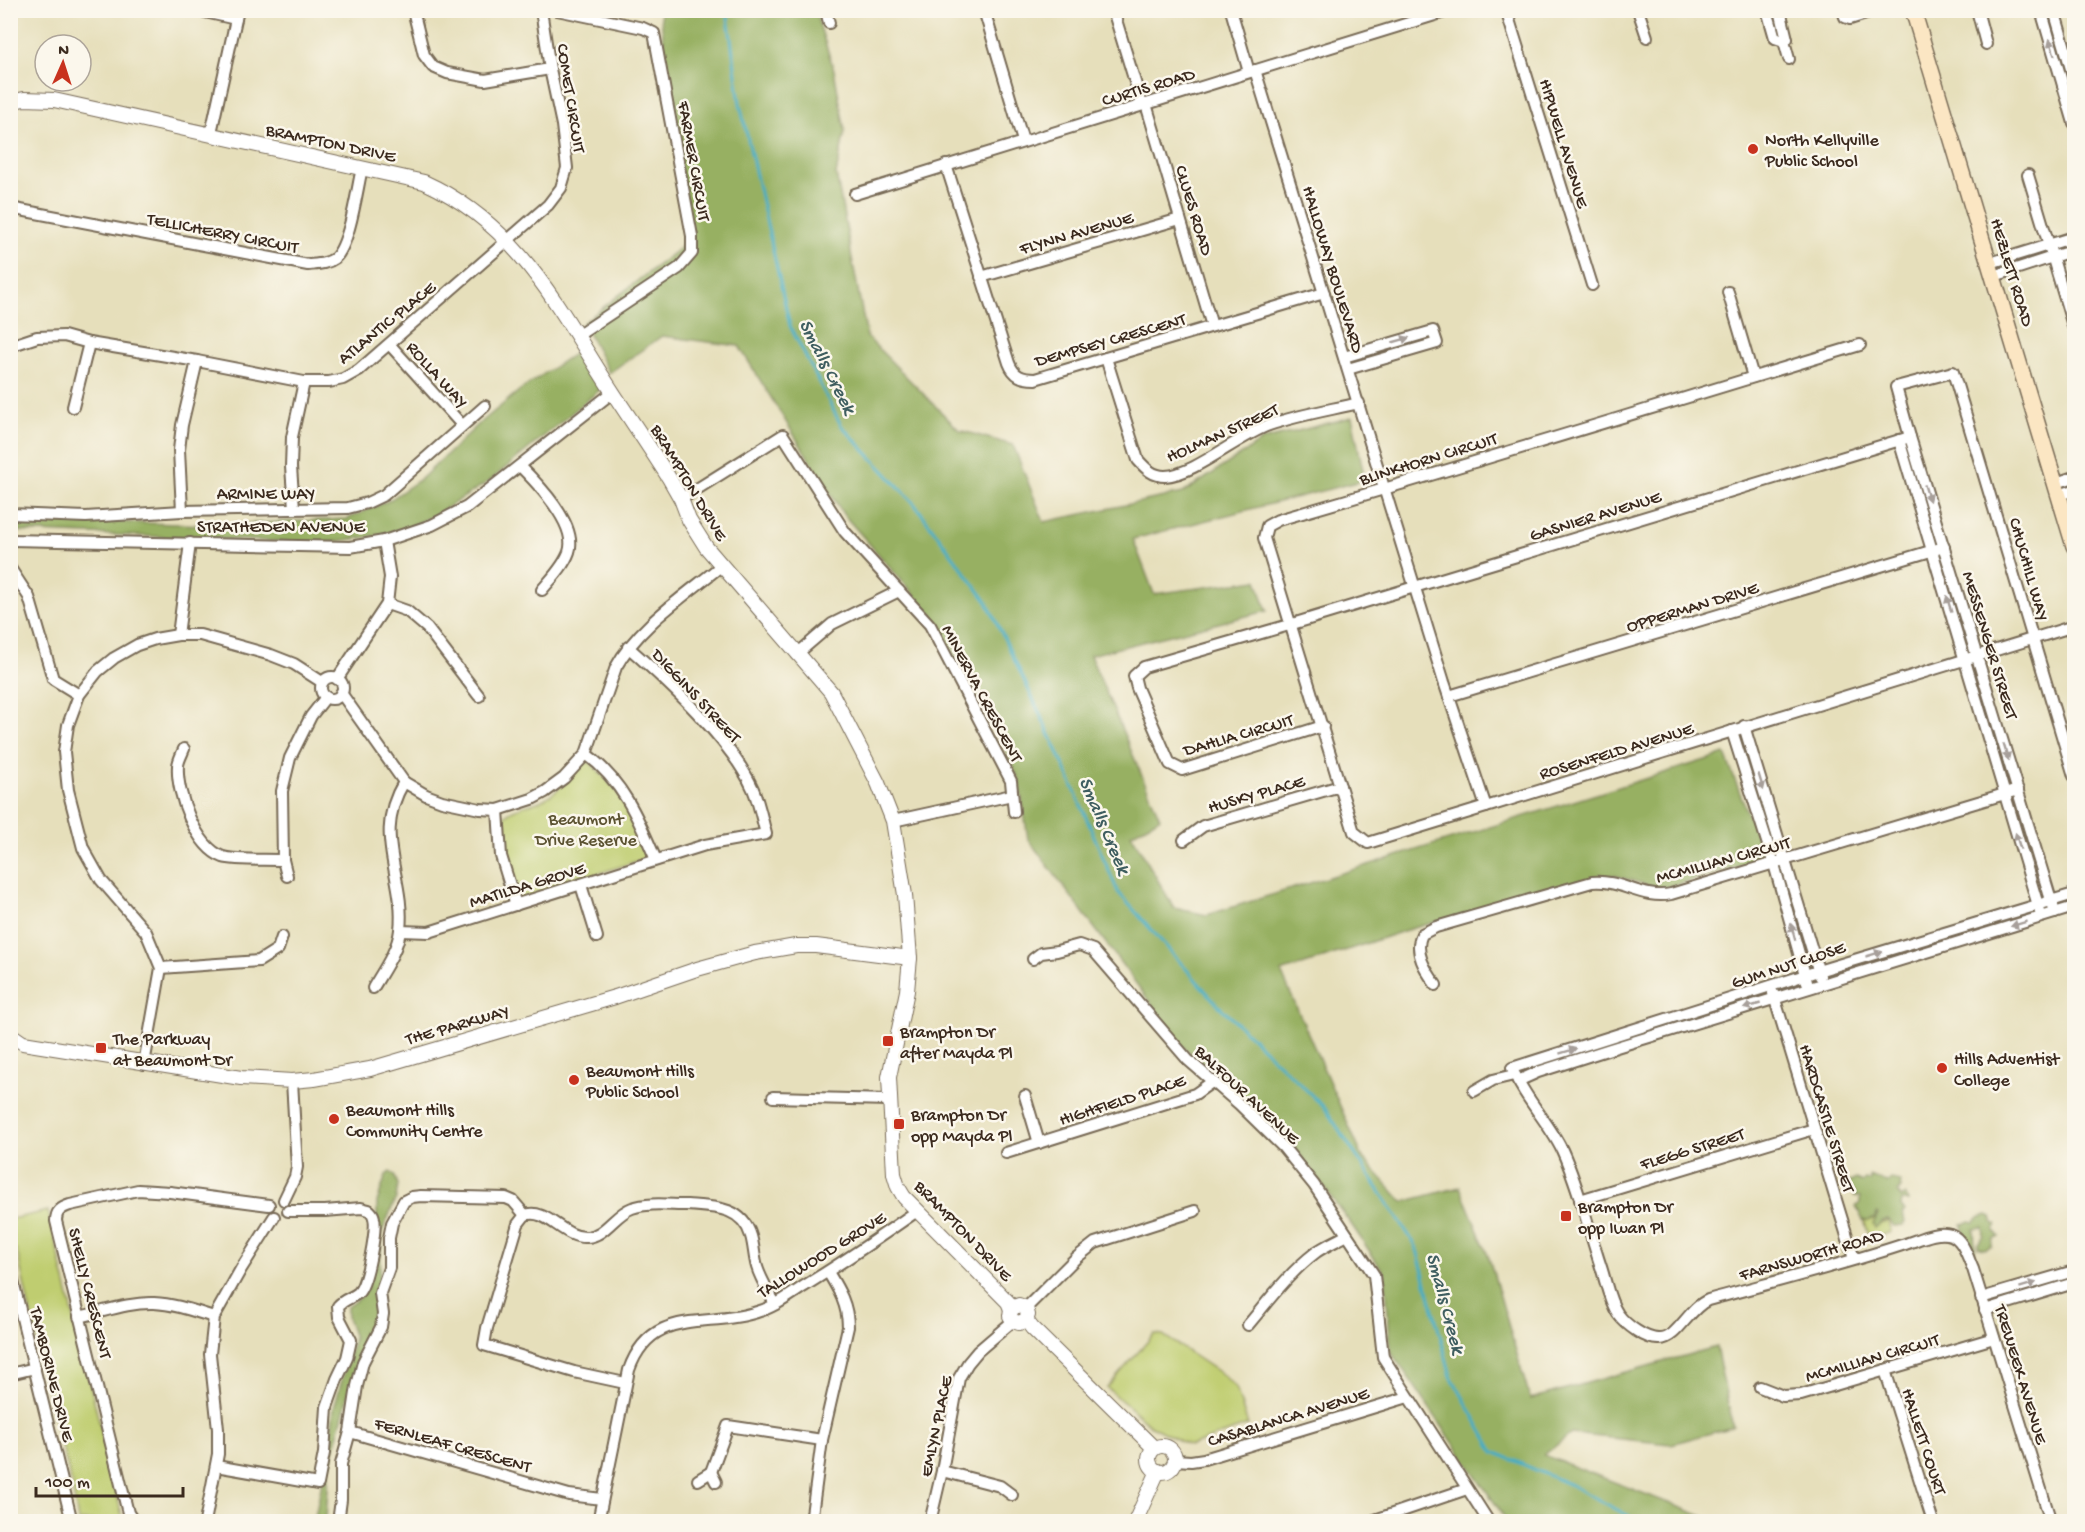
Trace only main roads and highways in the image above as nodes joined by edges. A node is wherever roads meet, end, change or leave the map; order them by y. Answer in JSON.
{"nodes":[{"id":1,"x":1912,"y":10,"type":"edge"},
{"id":2,"x":2074,"y":546,"type":"edge"}],
"edges":[{"from":1,"to":2,"type":"main road","name":"HEZLETT ROAD"}]}
